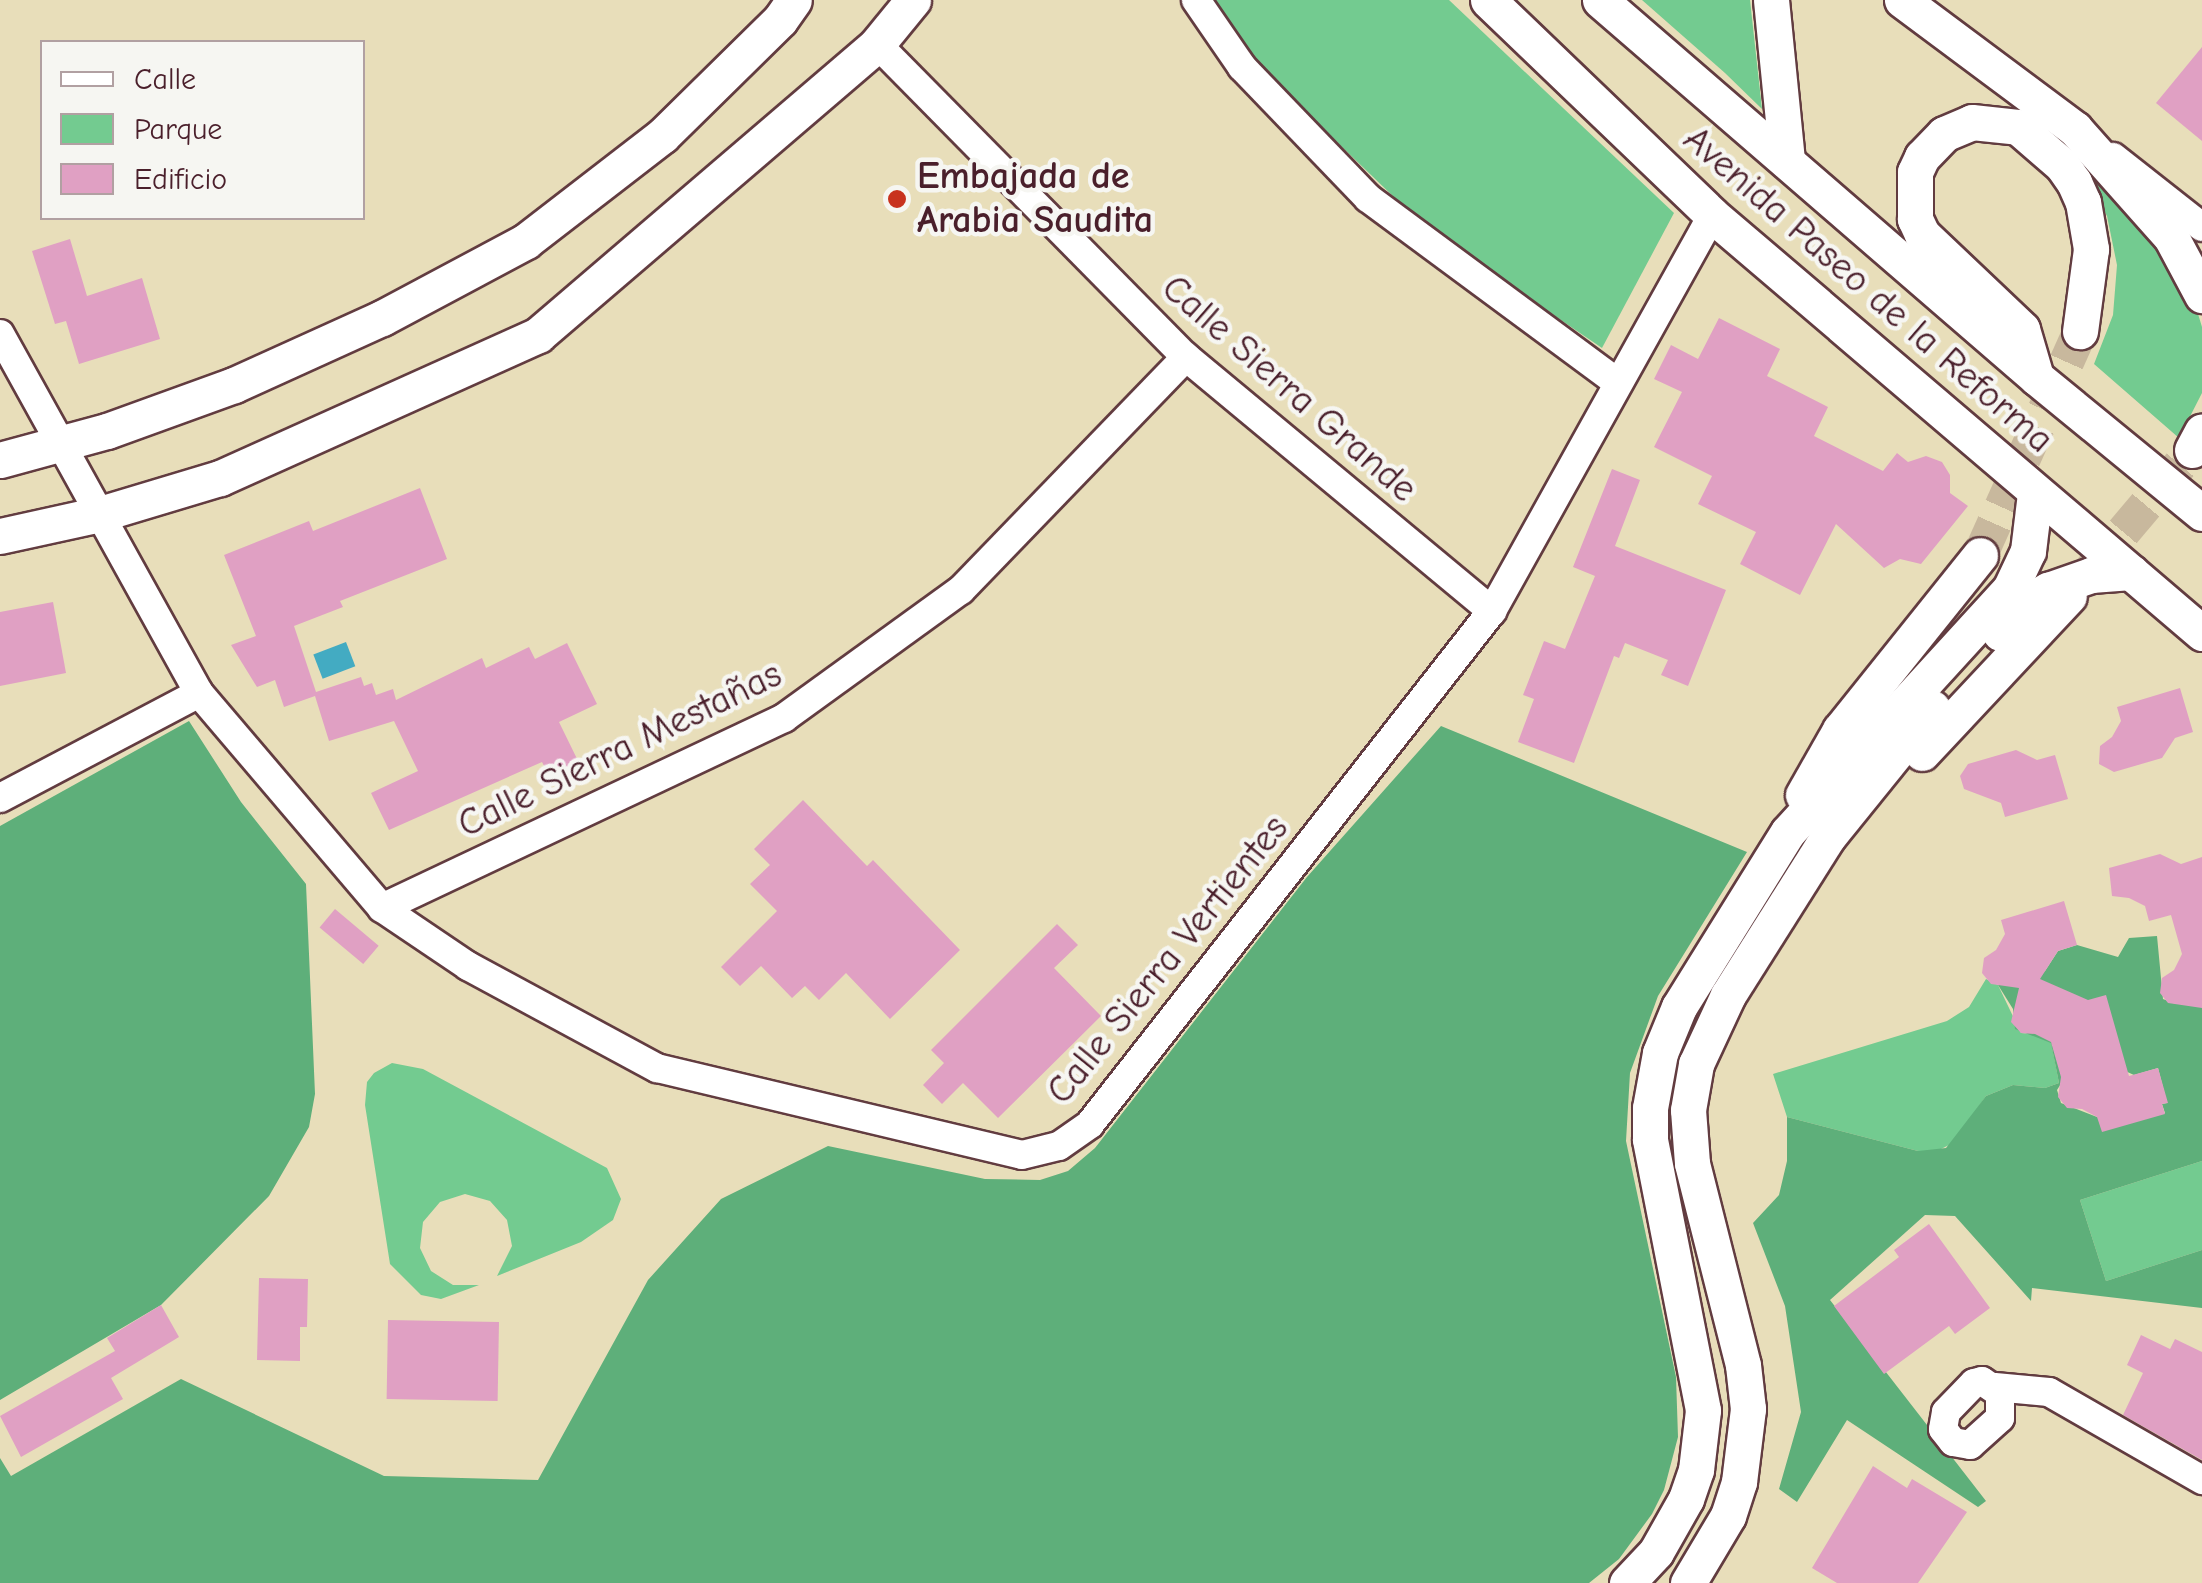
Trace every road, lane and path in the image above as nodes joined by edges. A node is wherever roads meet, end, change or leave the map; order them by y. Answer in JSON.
{"nodes":[{"id":1,"x":812,"y":0,"type":"edge"},
{"id":2,"x":912,"y":0,"type":"edge"},
{"id":3,"x":1196,"y":0,"type":"edge"},
{"id":4,"x":1488,"y":0,"type":"edge"},
{"id":5,"x":1600,"y":0,"type":"edge"},
{"id":6,"x":1771,"y":0,"type":"edge"},
{"id":7,"x":1902,"y":0,"type":"edge"},
{"id":8,"x":787,"y":10,"type":"edge"},
{"id":9,"x":877,"y":44,"type":"junction"},
{"id":10,"x":2074,"y":129,"type":"junction"},
{"id":11,"x":1787,"y":161,"type":"junction"},
{"id":12,"x":1712,"y":214,"type":"junction"},
{"id":13,"x":2202,"y":227,"type":"edge"},
{"id":14,"x":2202,"y":294,"type":"edge"},
{"id":15,"x":2080,"y":330,"type":"tunnel mouth"},
{"id":16,"x":0,"y":334,"type":"edge"},
{"id":17,"x":1186,"y":357,"type":"junction"},
{"id":18,"x":2037,"y":378,"type":"junction"},
{"id":19,"x":1618,"y":383,"type":"junction"},
{"id":20,"x":58,"y":446,"type":"junction"},
{"id":21,"x":0,"y":460,"type":"edge"},
{"id":22,"x":2036,"y":493,"type":"junction"},
{"id":23,"x":2187,"y":493,"type":"edge"},
{"id":24,"x":100,"y":514,"type":"junction"},
{"id":25,"x":2202,"y":514,"type":"edge"},
{"id":26,"x":0,"y":536,"type":"edge"},
{"id":27,"x":1980,"y":555,"type":"tunnel mouth"},
{"id":28,"x":2131,"y":572,"type":"junction"},
{"id":29,"x":2069,"y":596,"type":"tunnel mouth"},
{"id":30,"x":1492,"y":611,"type":"junction"},
{"id":31,"x":2202,"y":633,"type":"edge"},
{"id":32,"x":199,"y":693,"type":"junction"},
{"id":33,"x":0,"y":798,"type":"edge"},
{"id":34,"x":1788,"y":832,"type":"junction"},
{"id":35,"x":1828,"y":837,"type":"junction"},
{"id":36,"x":382,"y":908,"type":"junction"},
{"id":37,"x":1995,"y":1387,"type":"dead end"},
{"id":38,"x":2202,"y":1480,"type":"edge"},
{"id":39,"x":1628,"y":1583,"type":"edge"},
{"id":40,"x":1688,"y":1583,"type":"edge"}],
"edges":[{"from":1,"to":8,"type":"main road"},
{"from":2,"to":9,"type":"main road"},
{"from":3,"to":19,"type":"street"},
{"from":4,"to":12,"type":"main road","name":"Avenida Paseo de la Reforma"},
{"from":5,"to":11,"type":"main road","name":"Avenida Paseo de la Reforma"},
{"from":6,"to":11,"type":"main road"},
{"from":7,"to":10,"type":"main road"},
{"from":8,"to":20,"type":"main road"},
{"from":9,"to":17,"type":"street","name":"Calle Sierra Grande"},
{"from":9,"to":24,"type":"main road"},
{"from":10,"to":13,"type":"street"},
{"from":10,"to":14,"type":"main road"},
{"from":11,"to":18,"type":"main road","name":"Avenida Paseo de la Reforma"},
{"from":12,"to":19,"type":"street","name":"Calle Sierra Vertientes"},
{"from":12,"to":22,"type":"main road","name":"Avenida Paseo de la Reforma"},
{"from":15,"to":18,"type":"main road"},
{"from":16,"to":20,"type":"street","name":"Calle Sierra Vertientes"},
{"from":17,"to":30,"type":"street","name":"Calle Sierra Grande"},
{"from":17,"to":36,"type":"street","name":"Calle Sierra Mestañas"},
{"from":18,"to":23,"type":"main road","name":"Avenida Paseo de la Reforma"},
{"from":19,"to":30,"type":"street","name":"Calle Sierra Vertientes"},
{"from":20,"to":21,"type":"main road"},
{"from":20,"to":24,"type":"street","name":"Calle Sierra Vertientes"},
{"from":22,"to":28,"type":"main road","name":"Avenida Paseo de la Reforma"},
{"from":22,"to":34,"type":"main road"},
{"from":23,"to":25,"type":"main road","name":"Avenida Paseo de la Reforma"},
{"from":24,"to":26,"type":"main road"},
{"from":24,"to":32,"type":"street","name":"Calle Sierra Vertientes"},
{"from":27,"to":34,"type":"main road"},
{"from":28,"to":31,"type":"main road","name":"Avenida Paseo de la Reforma"},
{"from":28,"to":35,"type":"main road"},
{"from":29,"to":35,"type":"main road"},
{"from":30,"to":36,"type":"street","name":"Calle Sierra Vertientes"},
{"from":32,"to":33,"type":"street"},
{"from":32,"to":36,"type":"street","name":"Calle Sierra Vertientes"},
{"from":34,"to":39,"type":"main road"},
{"from":35,"to":40,"type":"main road"},
{"from":37,"to":38,"type":"street"}]}
